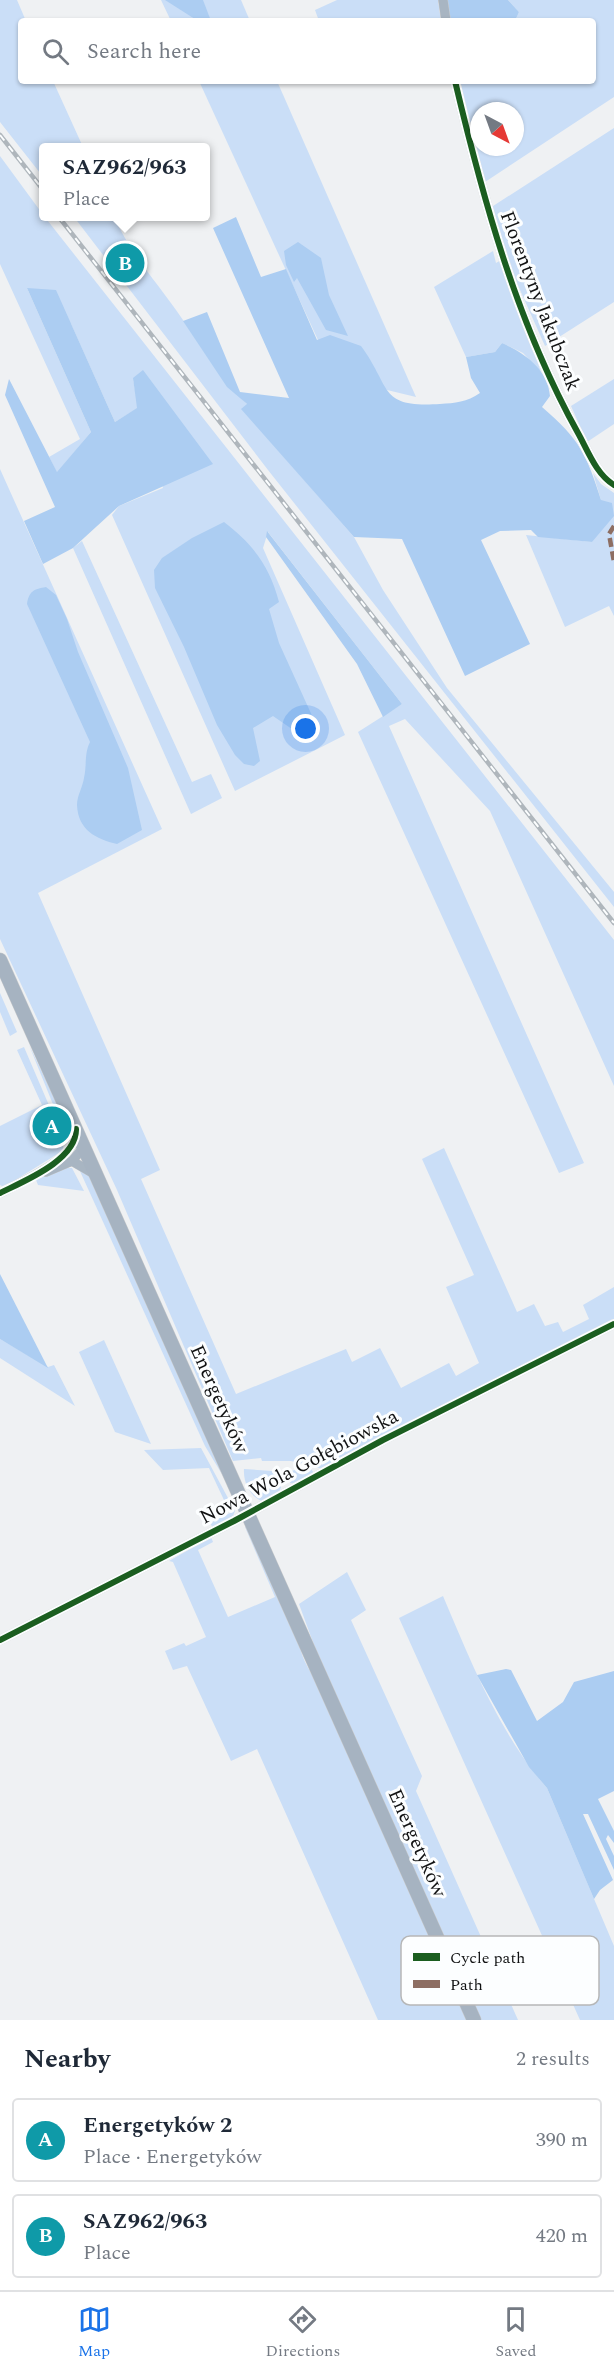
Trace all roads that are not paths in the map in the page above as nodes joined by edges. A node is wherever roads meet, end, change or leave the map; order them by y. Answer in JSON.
{"nodes":[{"id":1,"x":443,"y":0,"type":"edge"},
{"id":2,"x":446,"y":18,"type":"edge"},
{"id":3,"x":456,"y":84,"type":"edge"},
{"id":4,"x":614,"y":485,"type":"edge"},
{"id":5,"x":0,"y":960,"type":"edge"},
{"id":6,"x":76,"y":1130,"type":"junction"},
{"id":7,"x":84,"y":1147,"type":"junction"},
{"id":8,"x":70,"y":1156,"type":"junction"},
{"id":9,"x":98,"y":1176,"type":"junction"},
{"id":10,"x":0,"y":1193,"type":"edge"},
{"id":11,"x":614,"y":1324,"type":"edge"},
{"id":12,"x":249,"y":1514,"type":"junction"},
{"id":13,"x":0,"y":1640,"type":"edge"},
{"id":14,"x":437,"y":1936,"type":"edge"},
{"id":15,"x":467,"y":2005,"type":"edge"},
{"id":16,"x":474,"y":2020,"type":"edge"}],
"edges":[{"from":1,"to":2,"type":"street"},
{"from":3,"to":4,"type":"street","name":"Florentyny Jakubczak"},
{"from":5,"to":6,"type":"main road","name":"Energetyków"},
{"from":6,"to":7,"type":"main road","name":"Energetyków"},
{"from":6,"to":8,"type":"street"},
{"from":7,"to":8,"type":"street"},
{"from":7,"to":9,"type":"main road","name":"Energetyków"},
{"from":8,"to":9,"type":"street"},
{"from":8,"to":10,"type":"street"},
{"from":9,"to":12,"type":"main road","name":"Energetyków"},
{"from":11,"to":12,"type":"street","name":"Nowa Wola Gołębiowska"},
{"from":12,"to":13,"type":"street","name":"Nowa Wola Gołębiowska"},
{"from":12,"to":14,"type":"main road","name":"Energetyków"},
{"from":15,"to":16,"type":"main road","name":"Energetyków"}]}
